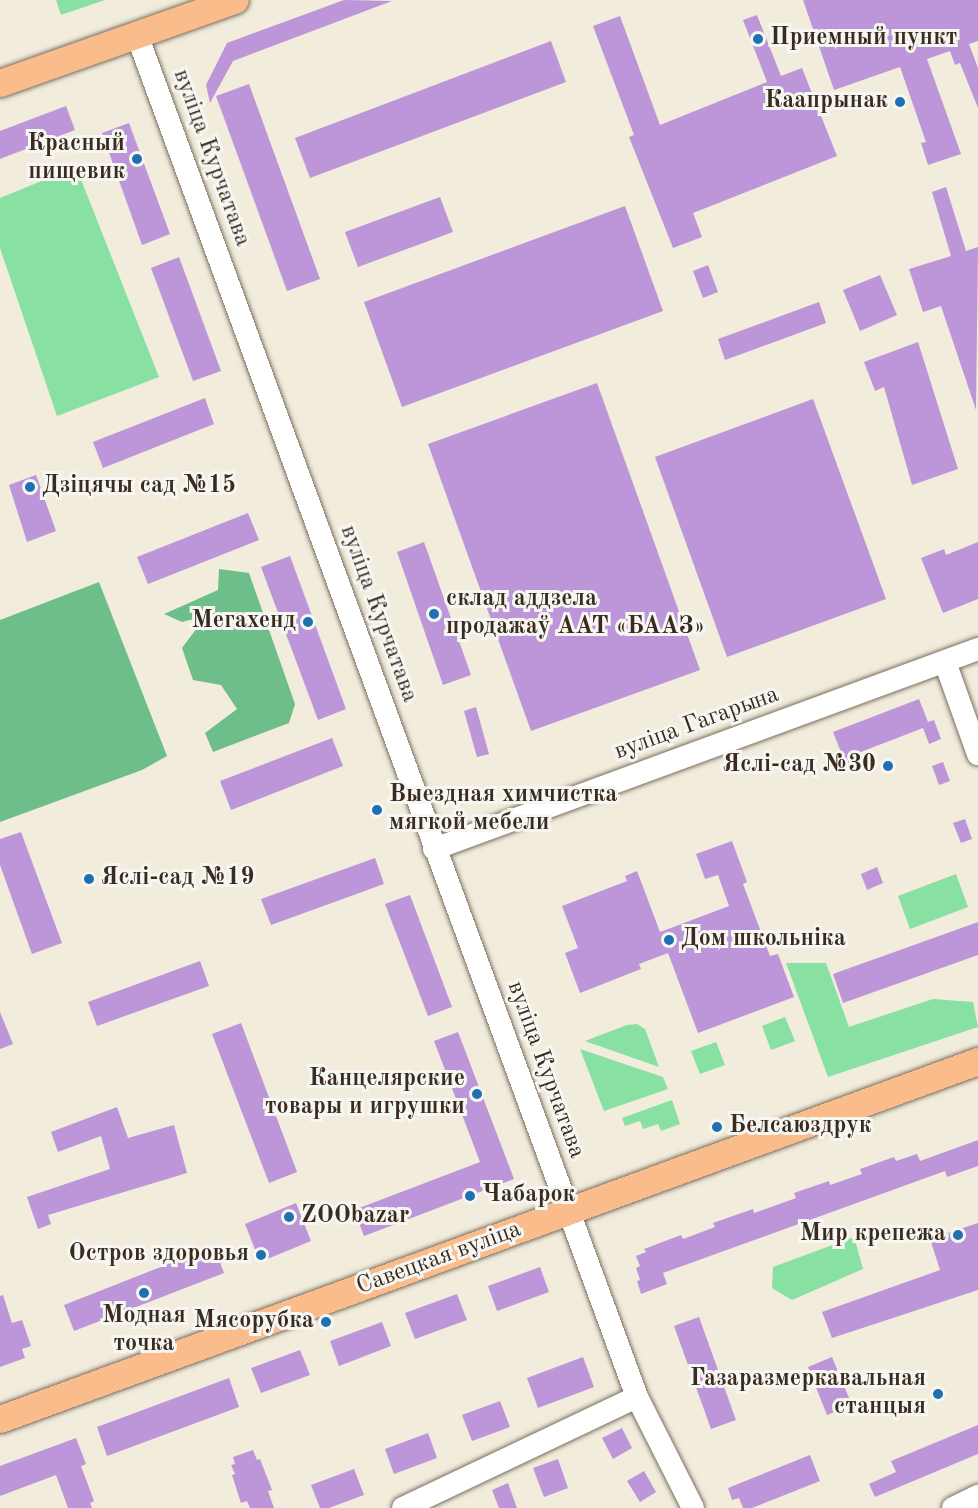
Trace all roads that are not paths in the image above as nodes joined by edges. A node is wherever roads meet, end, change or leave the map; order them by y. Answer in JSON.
{"nodes":[{"id":1,"x":235,"y":0,"type":"edge"},
{"id":2,"x":137,"y":35,"type":"junction"},
{"id":3,"x":0,"y":83,"type":"edge"},
{"id":4,"x":978,"y":650,"type":"edge"},
{"id":5,"x":945,"y":662,"type":"junction"},
{"id":6,"x":978,"y":753,"type":"edge"},
{"id":7,"x":434,"y":849,"type":"junction"},
{"id":8,"x":978,"y":1061,"type":"edge"},
{"id":9,"x":569,"y":1212,"type":"junction"},
{"id":10,"x":637,"y":1397,"type":"junction"},
{"id":11,"x":0,"y":1419,"type":"edge"},
{"id":12,"x":403,"y":1508,"type":"edge"},
{"id":13,"x":693,"y":1508,"type":"edge"}],
"edges":[{"from":1,"to":2,"type":"main road"},
{"from":2,"to":3,"type":"main road"},
{"from":2,"to":7,"type":"street","name":"вуліца Курчатава"},
{"from":4,"to":5,"type":"street","name":"вуліца Гагарына"},
{"from":5,"to":6,"type":"street"},
{"from":5,"to":7,"type":"street","name":"вуліца Гагарына"},
{"from":7,"to":9,"type":"street","name":"вуліца Курчатава"},
{"from":8,"to":9,"type":"main road","name":"Савецкая вуліца"},
{"from":9,"to":10,"type":"street","name":"вуліца Курчатава"},
{"from":9,"to":11,"type":"main road","name":"Савецкая вуліца"},
{"from":10,"to":12,"type":"street"},
{"from":10,"to":13,"type":"street","name":"вуліца Курчатава"}]}
